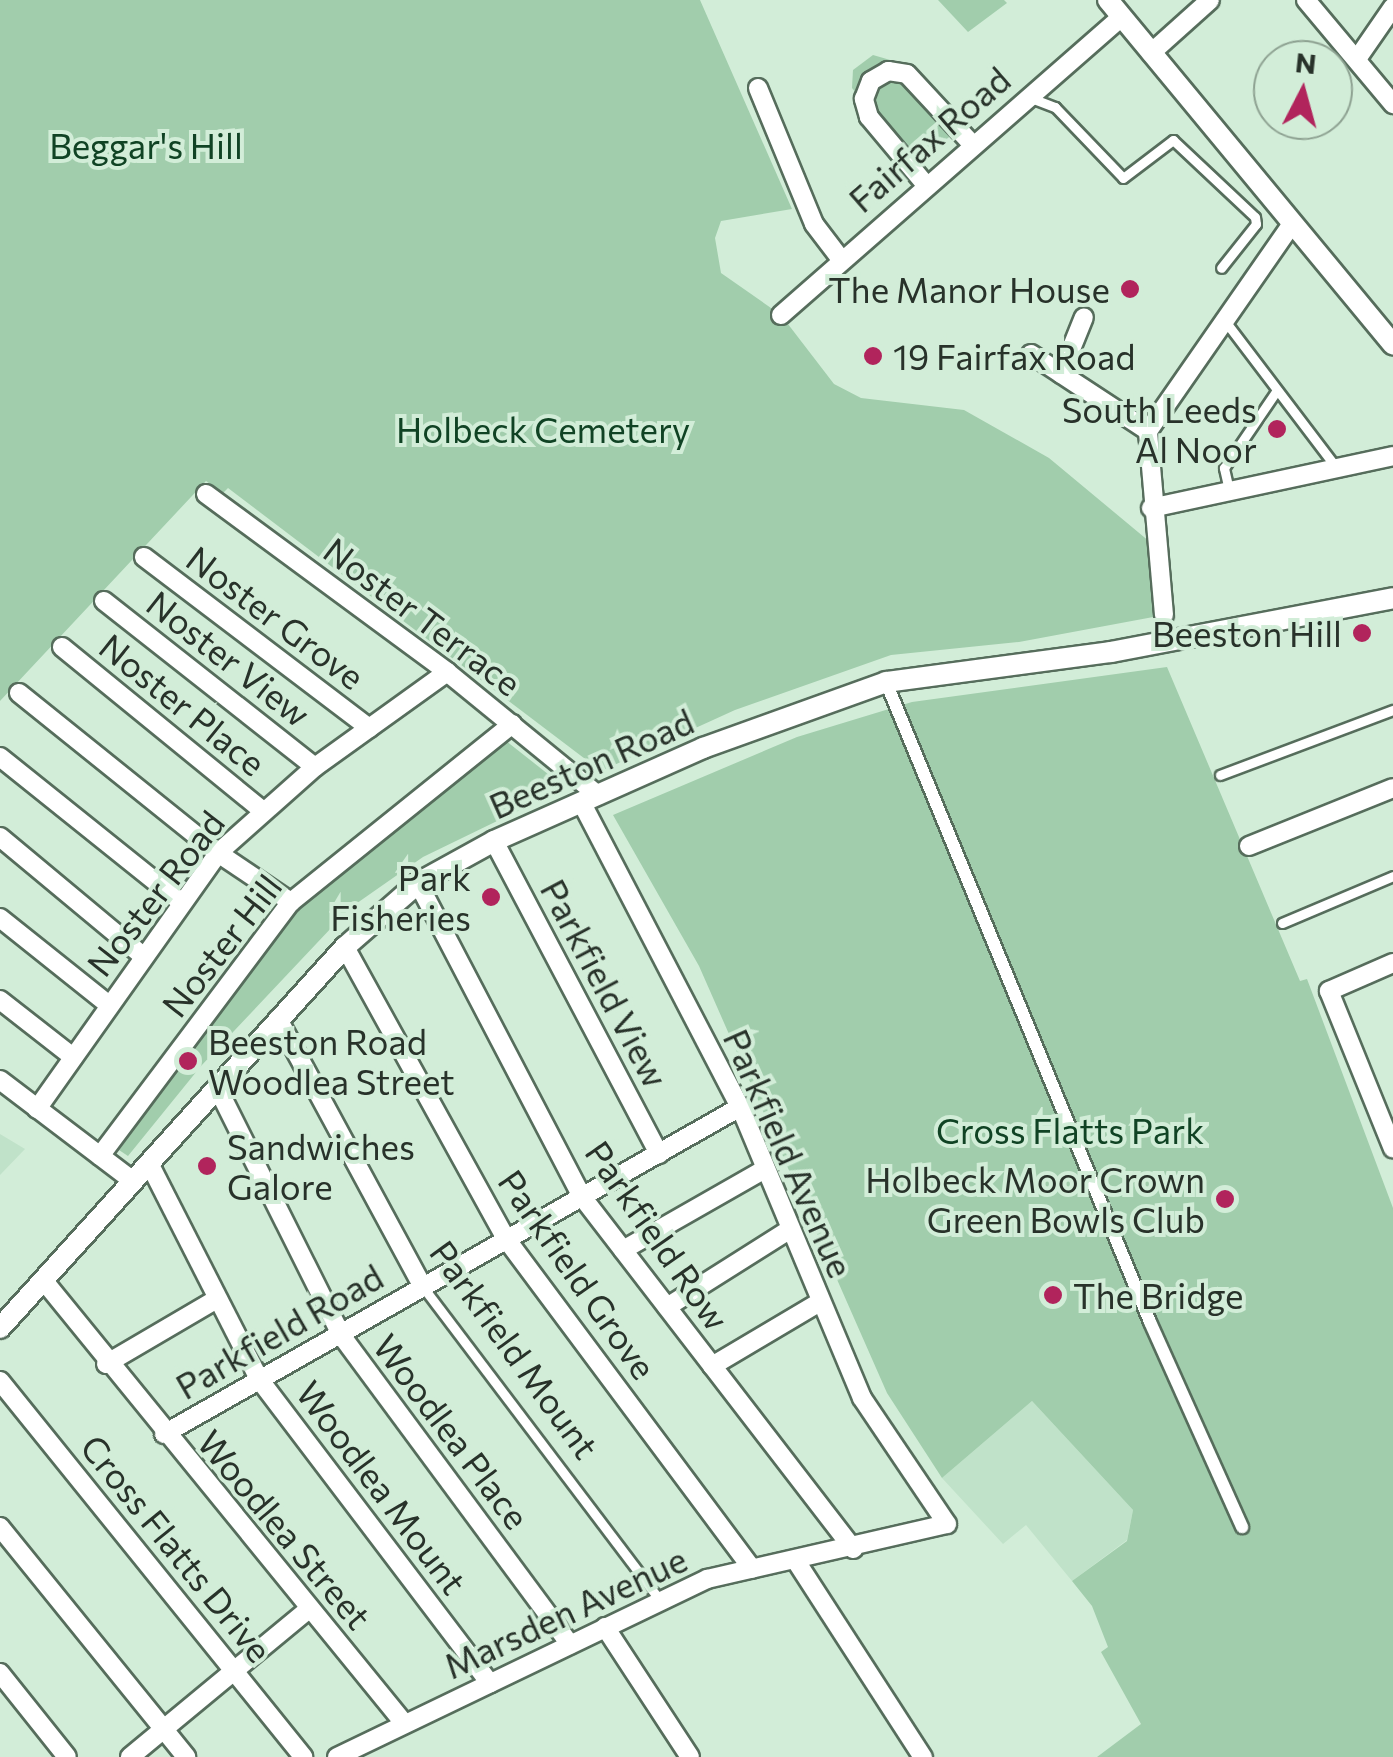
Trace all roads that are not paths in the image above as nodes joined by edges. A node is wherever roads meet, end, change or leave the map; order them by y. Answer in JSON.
{"nodes":[{"id":1,"x":1108,"y":0,"type":"edge"},
{"id":2,"x":1210,"y":0,"type":"edge"},
{"id":3,"x":1306,"y":0,"type":"edge"},
{"id":4,"x":1393,"y":6,"type":"edge"},
{"id":5,"x":1122,"y":17,"type":"junction"},
{"id":6,"x":1151,"y":53,"type":"junction"},
{"id":7,"x":1356,"y":58,"type":"junction"},
{"id":8,"x":758,"y":88,"type":"dead end"},
{"id":9,"x":1028,"y":97,"type":"junction"},
{"id":10,"x":1393,"y":104,"type":"edge"},
{"id":11,"x":973,"y":144,"type":"junction"},
{"id":12,"x":926,"y":185,"type":"junction"},
{"id":13,"x":1290,"y":225,"type":"junction"},
{"id":14,"x":840,"y":258,"type":"junction"},
{"id":15,"x":1221,"y":268,"type":"dead end"},
{"id":16,"x":780,"y":315,"type":"dead end"},
{"id":17,"x":1084,"y":317,"type":"dead end"},
{"id":18,"x":1225,"y":321,"type":"junction"},
{"id":19,"x":1390,"y":332,"type":"edge"},
{"id":20,"x":1031,"y":354,"type":"dead end"},
{"id":21,"x":1062,"y":374,"type":"junction"},
{"id":22,"x":1277,"y":390,"type":"junction"},
{"id":23,"x":1148,"y":431,"type":"junction"},
{"id":24,"x":1393,"y":456,"type":"edge"},
{"id":25,"x":1336,"y":467,"type":"junction"},
{"id":26,"x":1230,"y":491,"type":"junction"},
{"id":27,"x":206,"y":494,"type":"dead end"},
{"id":28,"x":1151,"y":508,"type":"junction"},
{"id":29,"x":144,"y":556,"type":"dead end"},
{"id":30,"x":1393,"y":598,"type":"edge"},
{"id":31,"x":104,"y":601,"type":"dead end"},
{"id":32,"x":1164,"y":616,"type":"dead end"},
{"id":33,"x":62,"y":647,"type":"dead end"},
{"id":34,"x":447,"y":672,"type":"junction"},
{"id":35,"x":886,"y":682,"type":"junction"},
{"id":36,"x":19,"y":693,"type":"dead end"},
{"id":37,"x":1393,"y":710,"type":"edge"},
{"id":38,"x":512,"y":724,"type":"junction"},
{"id":39,"x":369,"y":728,"type":"junction"},
{"id":40,"x":0,"y":757,"type":"edge"},
{"id":41,"x":315,"y":767,"type":"junction"},
{"id":42,"x":1220,"y":775,"type":"dead end"},
{"id":43,"x":1393,"y":788,"type":"edge"},
{"id":44,"x":590,"y":798,"type":"junction"},
{"id":45,"x":264,"y":811,"type":"junction"},
{"id":46,"x":0,"y":836,"type":"edge"},
{"id":47,"x":494,"y":841,"type":"junction"},
{"id":48,"x":1249,"y":846,"type":"dead end"},
{"id":49,"x":218,"y":853,"type":"junction"},
{"id":50,"x":1393,"y":876,"type":"edge"},
{"id":51,"x":418,"y":883,"type":"junction"},
{"id":52,"x":291,"y":902,"type":"junction"},
{"id":53,"x":182,"y":903,"type":"junction"},
{"id":54,"x":0,"y":918,"type":"edge"},
{"id":55,"x":1282,"y":922,"type":"dead end"},
{"id":56,"x":345,"y":947,"type":"junction"},
{"id":57,"x":144,"y":956,"type":"junction"},
{"id":58,"x":1393,"y":963,"type":"edge"},
{"id":59,"x":0,"y":1000,"type":"edge"},
{"id":60,"x":109,"y":1005,"type":"junction"},
{"id":61,"x":278,"y":1019,"type":"junction"},
{"id":62,"x":73,"y":1056,"type":"junction"},
{"id":63,"x":0,"y":1080,"type":"edge"},
{"id":64,"x":217,"y":1087,"type":"junction"},
{"id":65,"x":740,"y":1107,"type":"junction"},
{"id":66,"x":37,"y":1109,"type":"junction"},
{"id":67,"x":1393,"y":1150,"type":"edge"},
{"id":68,"x":659,"y":1154,"type":"junction"},
{"id":69,"x":100,"y":1156,"type":"junction"},
{"id":70,"x":149,"y":1164,"type":"junction"},
{"id":71,"x":766,"y":1169,"type":"junction"},
{"id":72,"x":133,"y":1181,"type":"junction"},
{"id":73,"x":582,"y":1198,"type":"junction"},
{"id":74,"x":789,"y":1230,"type":"junction"},
{"id":75,"x":507,"y":1240,"type":"junction"},
{"id":76,"x":622,"y":1250,"type":"junction"},
{"id":77,"x":44,"y":1281,"type":"junction"},
{"id":78,"x":423,"y":1287,"type":"junction"},
{"id":79,"x":217,"y":1300,"type":"junction"},
{"id":80,"x":818,"y":1303,"type":"junction"},
{"id":81,"x":667,"y":1307,"type":"junction"},
{"id":82,"x":4,"y":1316,"type":"edge"},
{"id":83,"x":341,"y":1335,"type":"junction"},
{"id":84,"x":106,"y":1364,"type":"junction"},
{"id":85,"x":712,"y":1366,"type":"junction"},
{"id":86,"x":259,"y":1379,"type":"junction"},
{"id":87,"x":0,"y":1381,"type":"edge"},
{"id":88,"x":164,"y":1434,"type":"junction"},
{"id":89,"x":948,"y":1524,"type":"joint"},
{"id":90,"x":0,"y":1527,"type":"edge"},
{"id":91,"x":1242,"y":1527,"type":"dead end"},
{"id":92,"x":853,"y":1549,"type":"junction"},
{"id":93,"x":796,"y":1562,"type":"junction"},
{"id":94,"x":752,"y":1569,"type":"junction"},
{"id":95,"x":660,"y":1600,"type":"junction"},
{"id":96,"x":309,"y":1610,"type":"junction"},
{"id":97,"x":605,"y":1627,"type":"junction"},
{"id":98,"x":570,"y":1644,"type":"junction"},
{"id":99,"x":235,"y":1670,"type":"junction"},
{"id":100,"x":0,"y":1673,"type":"edge"},
{"id":101,"x":490,"y":1683,"type":"junction"},
{"id":102,"x":404,"y":1723,"type":"junction"},
{"id":103,"x":162,"y":1730,"type":"junction"},
{"id":104,"x":68,"y":1757,"type":"edge"},
{"id":105,"x":130,"y":1757,"type":"edge"},
{"id":106,"x":186,"y":1757,"type":"edge"},
{"id":107,"x":303,"y":1757,"type":"edge"},
{"id":108,"x":336,"y":1757,"type":"edge"},
{"id":109,"x":690,"y":1757,"type":"edge"},
{"id":110,"x":923,"y":1757,"type":"edge"}],
"edges":[{"from":1,"to":5,"type":"street"},
{"from":2,"to":6,"type":"street"},
{"from":3,"to":7,"type":"street"},
{"from":4,"to":7,"type":"street"},
{"from":5,"to":6,"type":"street"},
{"from":5,"to":9,"type":"street","name":"Fairfax Road"},
{"from":6,"to":13,"type":"street"},
{"from":7,"to":10,"type":"street"},
{"from":8,"to":14,"type":"street"},
{"from":9,"to":11,"type":"street","name":"Fairfax Road"},
{"from":9,"to":15,"type":"lane"},
{"from":11,"to":12,"type":"street","name":"Fairfax Road"},
{"from":11,"to":12,"type":"street"},
{"from":12,"to":14,"type":"street","name":"Fairfax Road"},
{"from":13,"to":18,"type":"street"},
{"from":13,"to":19,"type":"street"},
{"from":14,"to":16,"type":"street","name":"Fairfax Road"},
{"from":17,"to":21,"type":"street"},
{"from":18,"to":22,"type":"lane"},
{"from":18,"to":23,"type":"street"},
{"from":20,"to":21,"type":"street"},
{"from":21,"to":23,"type":"street"},
{"from":22,"to":25,"type":"lane"},
{"from":22,"to":26,"type":"lane"},
{"from":23,"to":28,"type":"street"},
{"from":24,"to":25,"type":"street"},
{"from":25,"to":26,"type":"street"},
{"from":26,"to":28,"type":"street"},
{"from":27,"to":34,"type":"street","name":"Noster Terrace"},
{"from":28,"to":32,"type":"street"},
{"from":29,"to":39,"type":"street","name":"Noster Grove"},
{"from":30,"to":35,"type":"street","name":"Beeston Road"},
{"from":31,"to":41,"type":"street","name":"Noster View"},
{"from":33,"to":45,"type":"street","name":"Noster Place"},
{"from":34,"to":38,"type":"street","name":"Noster Terrace"},
{"from":34,"to":39,"type":"street","name":"Noster Road"},
{"from":35,"to":44,"type":"street","name":"Beeston Road"},
{"from":35,"to":91,"type":"street"},
{"from":36,"to":49,"type":"street"},
{"from":37,"to":42,"type":"lane"},
{"from":38,"to":44,"type":"street","name":"Noster Terrace"},
{"from":38,"to":52,"type":"street","name":"Noster Hill"},
{"from":39,"to":41,"type":"street","name":"Noster Road"},
{"from":40,"to":53,"type":"street"},
{"from":41,"to":45,"type":"street","name":"Noster Road"},
{"from":43,"to":48,"type":"street"},
{"from":44,"to":47,"type":"street","name":"Beeston Road"},
{"from":44,"to":65,"type":"street","name":"Parkfield Avenue"},
{"from":45,"to":49,"type":"street","name":"Noster Road"},
{"from":46,"to":57,"type":"street"},
{"from":47,"to":51,"type":"street","name":"Beeston Road"},
{"from":47,"to":68,"type":"street","name":"Parkfield View"},
{"from":49,"to":52,"type":"street"},
{"from":49,"to":53,"type":"street","name":"Noster Road"},
{"from":50,"to":55,"type":"lane"},
{"from":51,"to":56,"type":"street","name":"Beeston Road"},
{"from":51,"to":73,"type":"street","name":"Parkfield Row"},
{"from":52,"to":69,"type":"street","name":"Noster Hill"},
{"from":53,"to":57,"type":"street","name":"Noster Road"},
{"from":54,"to":60,"type":"street"},
{"from":56,"to":61,"type":"street","name":"Beeston Road"},
{"from":56,"to":75,"type":"street","name":"Parkfield Grove"},
{"from":57,"to":60,"type":"street","name":"Noster Road"},
{"from":58,"to":67,"type":"street"},
{"from":59,"to":62,"type":"street"},
{"from":60,"to":62,"type":"street","name":"Noster Road"},
{"from":61,"to":64,"type":"street","name":"Beeston Road"},
{"from":61,"to":78,"type":"street","name":"Parkfield Mount"},
{"from":62,"to":66,"type":"street","name":"Noster Road"},
{"from":63,"to":66,"type":"street"},
{"from":64,"to":70,"type":"street","name":"Beeston Road"},
{"from":64,"to":83,"type":"street","name":"Woodlea Place"},
{"from":65,"to":68,"type":"street","name":"Parkfield Road"},
{"from":65,"to":71,"type":"street","name":"Parkfield Avenue"},
{"from":66,"to":69,"type":"street"},
{"from":68,"to":73,"type":"street","name":"Parkfield Road"},
{"from":69,"to":72,"type":"street"},
{"from":70,"to":72,"type":"street","name":"Beeston Road"},
{"from":70,"to":79,"type":"street","name":"Woodlea Mount"},
{"from":71,"to":74,"type":"street","name":"Parkfield Avenue"},
{"from":71,"to":76,"type":"street"},
{"from":72,"to":77,"type":"street","name":"Beeston Road"},
{"from":73,"to":75,"type":"street","name":"Parkfield Road"},
{"from":73,"to":76,"type":"street","name":"Parkfield Row"},
{"from":74,"to":80,"type":"street","name":"Parkfield Avenue"},
{"from":74,"to":81,"type":"street"},
{"from":75,"to":78,"type":"street","name":"Parkfield Road"},
{"from":75,"to":94,"type":"street","name":"Parkfield Grove"},
{"from":76,"to":81,"type":"street","name":"Parkfield Row"},
{"from":77,"to":82,"type":"street","name":"Beeston Road"},
{"from":77,"to":84,"type":"street","name":"Woodlea Street"},
{"from":78,"to":83,"type":"street","name":"Parkfield Road"},
{"from":78,"to":95,"type":"lane","name":"Parkfield Mount"},
{"from":79,"to":84,"type":"street"},
{"from":79,"to":86,"type":"street","name":"Woodlea Mount"},
{"from":80,"to":85,"type":"street"},
{"from":80,"to":89,"type":"street","name":"Parkfield Avenue"},
{"from":81,"to":85,"type":"street","name":"Parkfield Row"},
{"from":83,"to":86,"type":"street","name":"Parkfield Road"},
{"from":83,"to":98,"type":"street","name":"Woodlea Place"},
{"from":84,"to":88,"type":"street","name":"Woodlea Street"},
{"from":85,"to":92,"type":"street","name":"Parkfield Row"},
{"from":86,"to":88,"type":"street","name":"Parkfield Road"},
{"from":86,"to":101,"type":"street","name":"Woodlea Mount"},
{"from":87,"to":99,"type":"street","name":"Cross Flatts Drive"},
{"from":88,"to":96,"type":"street","name":"Woodlea Street"},
{"from":89,"to":92,"type":"street","name":"Marsden Avenue"},
{"from":90,"to":103,"type":"street"},
{"from":92,"to":93,"type":"street","name":"Marsden Avenue"},
{"from":93,"to":94,"type":"street","name":"Marsden Avenue"},
{"from":93,"to":110,"type":"street"},
{"from":94,"to":95,"type":"street","name":"Marsden Avenue"},
{"from":95,"to":97,"type":"street","name":"Marsden Avenue"},
{"from":96,"to":99,"type":"street"},
{"from":96,"to":102,"type":"street","name":"Woodlea Street"},
{"from":97,"to":98,"type":"street","name":"Marsden Avenue"},
{"from":97,"to":109,"type":"street"},
{"from":98,"to":101,"type":"street","name":"Marsden Avenue"},
{"from":99,"to":103,"type":"street"},
{"from":99,"to":107,"type":"street","name":"Cross Flatts Drive"},
{"from":100,"to":104,"type":"street"},
{"from":101,"to":102,"type":"street","name":"Marsden Avenue"},
{"from":102,"to":108,"type":"street","name":"Marsden Avenue"},
{"from":103,"to":105,"type":"street"},
{"from":103,"to":106,"type":"street"}]}
